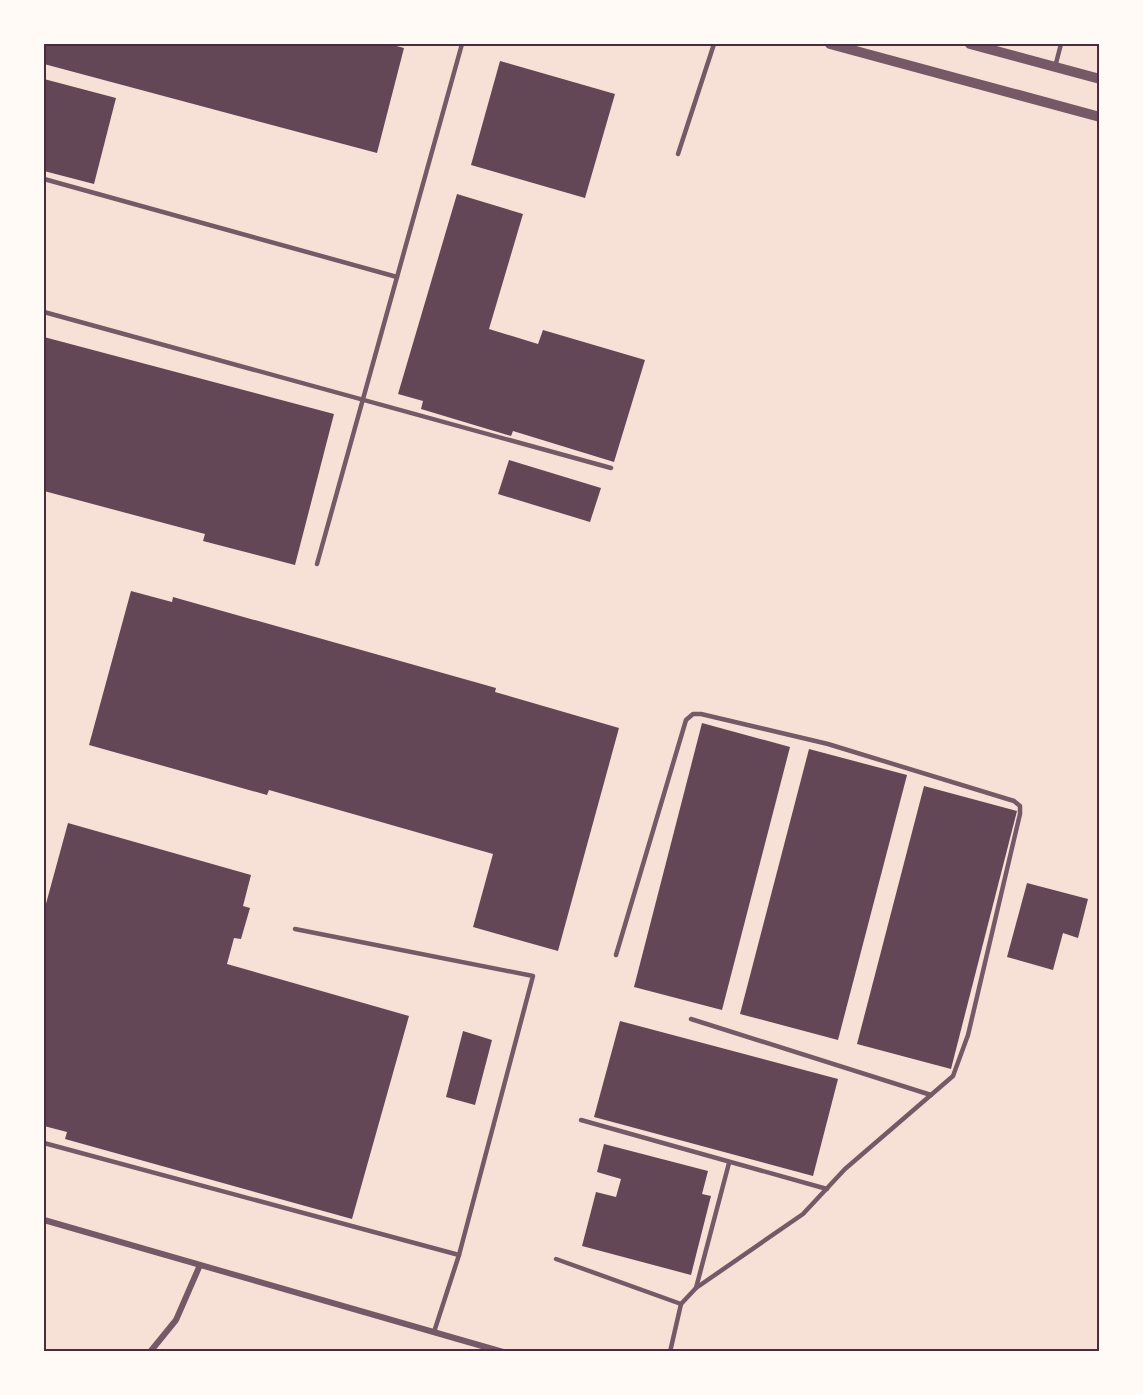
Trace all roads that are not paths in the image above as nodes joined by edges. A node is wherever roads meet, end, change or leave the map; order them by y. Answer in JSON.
{"nodes":[{"id":1,"x":462,"y":44,"type":"edge"},
{"id":2,"x":714,"y":44,"type":"edge"},
{"id":3,"x":830,"y":44,"type":"edge"},
{"id":4,"x":970,"y":44,"type":"edge"},
{"id":5,"x":1061,"y":44,"type":"edge"},
{"id":6,"x":1055,"y":67,"type":"junction"},
{"id":7,"x":1100,"y":79,"type":"edge"},
{"id":8,"x":1100,"y":117,"type":"edge"},
{"id":9,"x":678,"y":154,"type":"dead end"},
{"id":10,"x":44,"y":179,"type":"edge"},
{"id":11,"x":397,"y":277,"type":"junction"},
{"id":12,"x":44,"y":312,"type":"edge"},
{"id":13,"x":363,"y":399,"type":"junction"},
{"id":14,"x":611,"y":468,"type":"dead end"},
{"id":15,"x":317,"y":564,"type":"dead end"},
{"id":16,"x":295,"y":928,"type":"dead end"},
{"id":17,"x":616,"y":956,"type":"dead end"},
{"id":18,"x":691,"y":1019,"type":"dead end"},
{"id":19,"x":931,"y":1095,"type":"junction"},
{"id":20,"x":580,"y":1120,"type":"dead end"},
{"id":21,"x":44,"y":1143,"type":"edge"},
{"id":22,"x":729,"y":1163,"type":"junction"},
{"id":23,"x":827,"y":1189,"type":"junction"},
{"id":24,"x":44,"y":1220,"type":"edge"},
{"id":25,"x":459,"y":1255,"type":"junction"},
{"id":26,"x":556,"y":1259,"type":"dead end"},
{"id":27,"x":200,"y":1265,"type":"junction"},
{"id":28,"x":696,"y":1288,"type":"junction"},
{"id":29,"x":681,"y":1305,"type":"junction"},
{"id":30,"x":434,"y":1332,"type":"junction"},
{"id":31,"x":150,"y":1352,"type":"edge"},
{"id":32,"x":503,"y":1352,"type":"edge"},
{"id":33,"x":670,"y":1352,"type":"edge"}],
"edges":[{"from":1,"to":11,"type":"lane"},
{"from":2,"to":9,"type":"lane"},
{"from":3,"to":8,"type":"street"},
{"from":4,"to":6,"type":"street"},
{"from":5,"to":6,"type":"lane"},
{"from":6,"to":7,"type":"street"},
{"from":10,"to":11,"type":"lane"},
{"from":11,"to":13,"type":"lane"},
{"from":12,"to":13,"type":"lane"},
{"from":13,"to":14,"type":"lane"},
{"from":13,"to":15,"type":"lane"},
{"from":16,"to":25,"type":"lane"},
{"from":17,"to":19,"type":"lane"},
{"from":18,"to":19,"type":"lane"},
{"from":19,"to":23,"type":"lane"},
{"from":20,"to":22,"type":"lane"},
{"from":21,"to":25,"type":"lane"},
{"from":22,"to":23,"type":"lane"},
{"from":22,"to":28,"type":"lane"},
{"from":23,"to":28,"type":"lane"},
{"from":24,"to":27,"type":"street"},
{"from":25,"to":30,"type":"lane"},
{"from":26,"to":29,"type":"lane"},
{"from":27,"to":30,"type":"street"},
{"from":27,"to":31,"type":"street"},
{"from":28,"to":29,"type":"lane"},
{"from":29,"to":33,"type":"lane"},
{"from":30,"to":32,"type":"street"}]}
